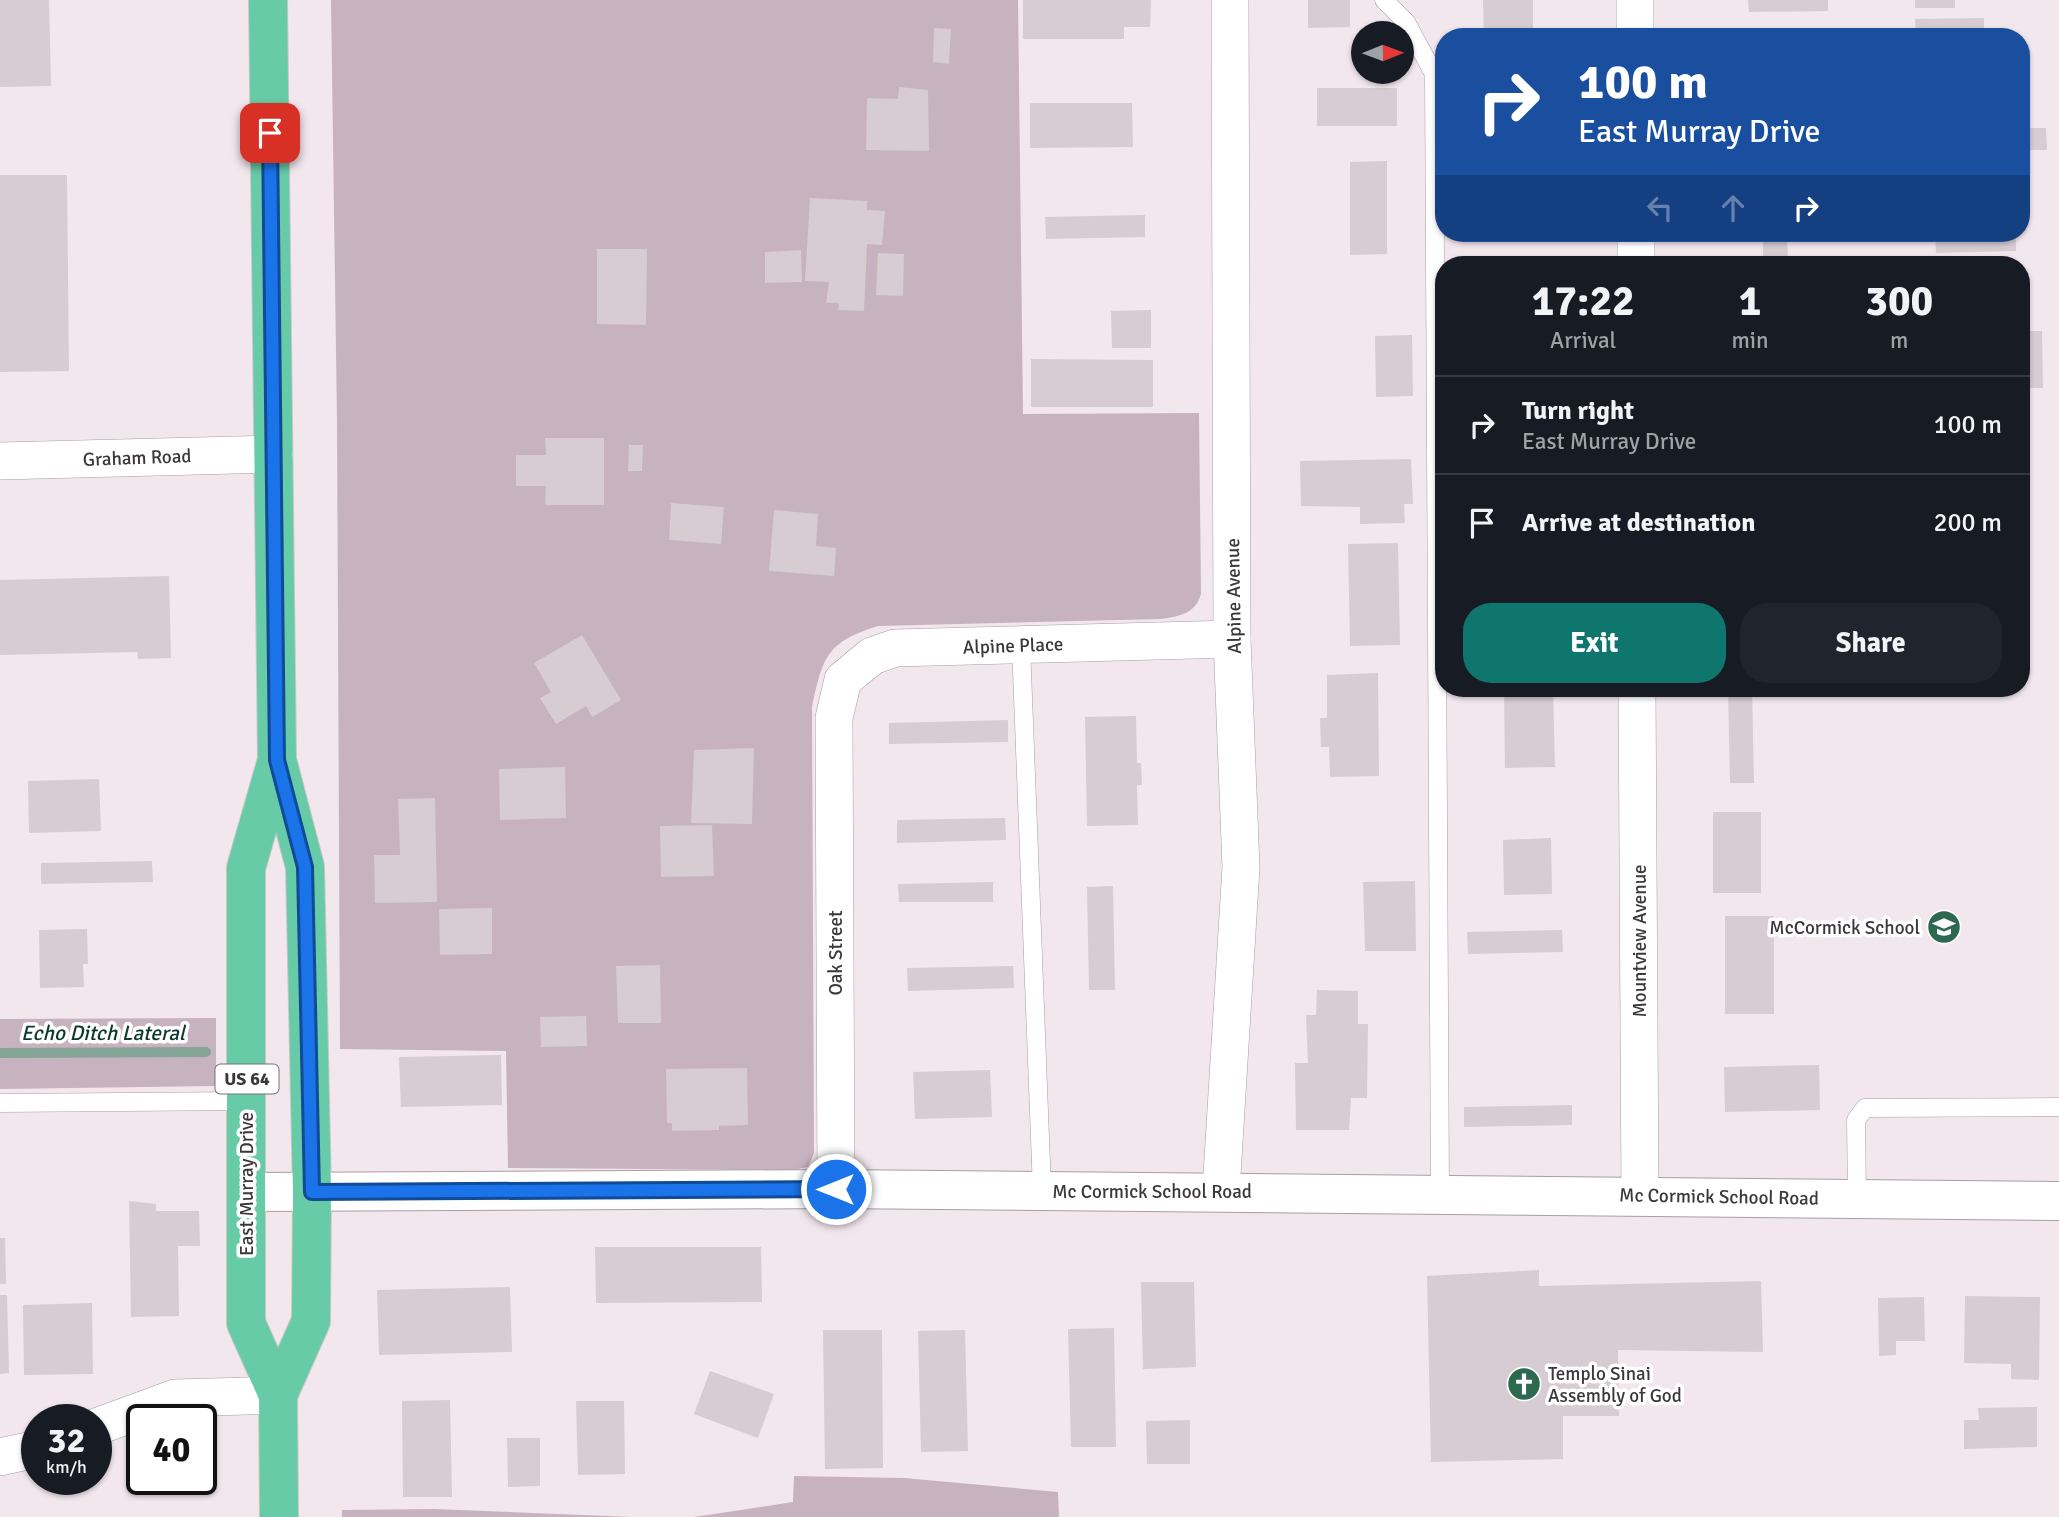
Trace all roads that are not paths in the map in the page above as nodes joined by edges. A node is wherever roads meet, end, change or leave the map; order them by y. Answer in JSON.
{"nodes":[{"id":1,"x":268,"y":0,"type":"edge"},
{"id":2,"x":1230,"y":0,"type":"edge"},
{"id":3,"x":1384,"y":0,"type":"edge"},
{"id":4,"x":1634,"y":0,"type":"edge"},
{"id":5,"x":1635,"y":28,"type":"edge"},
{"id":6,"x":1435,"y":260,"type":"edge"},
{"id":7,"x":274,"y":454,"type":"junction"},
{"id":8,"x":0,"y":461,"type":"edge"},
{"id":9,"x":1233,"y":639,"type":"junction"},
{"id":10,"x":1021,"y":645,"type":"junction"},
{"id":11,"x":1437,"y":697,"type":"edge"},
{"id":12,"x":1637,"y":697,"type":"edge"},
{"id":13,"x":834,"y":718,"type":"joint"},
{"id":14,"x":277,"y":760,"type":"junction"},
{"id":15,"x":247,"y":1101,"type":"junction"},
{"id":16,"x":0,"y":1103,"type":"edge"},
{"id":17,"x":2059,"y":1107,"type":"edge"},
{"id":18,"x":836,"y":1189,"type":"junction"},
{"id":19,"x":1042,"y":1190,"type":"junction"},
{"id":20,"x":1221,"y":1191,"type":"junction"},
{"id":21,"x":246,"y":1192,"type":"junction"},
{"id":22,"x":312,"y":1192,"type":"junction"},
{"id":23,"x":1440,"y":1193,"type":"junction"},
{"id":24,"x":1640,"y":1195,"type":"junction"},
{"id":25,"x":1857,"y":1198,"type":"junction"},
{"id":26,"x":2059,"y":1201,"type":"edge"},
{"id":27,"x":278,"y":1395,"type":"junction"},
{"id":28,"x":112,"y":1421,"type":"edge"},
{"id":29,"x":21,"y":1452,"type":"edge"},
{"id":30,"x":0,"y":1457,"type":"edge"},
{"id":31,"x":279,"y":1517,"type":"edge"}],
"edges":[{"from":1,"to":7,"type":"highway","name":"East Murray Drive","number":"US 64"},
{"from":2,"to":9,"type":"street","name":"Alpine Avenue"},
{"from":3,"to":6,"type":"lane"},
{"from":4,"to":5,"type":"street"},
{"from":7,"to":8,"type":"street","name":"Graham Road"},
{"from":7,"to":14,"type":"highway","name":"East Murray Drive","number":"US 64"},
{"from":9,"to":10,"type":"street","name":"Alpine Place"},
{"from":9,"to":20,"type":"street","name":"Alpine Avenue"},
{"from":10,"to":13,"type":"street","name":"Alpine Place"},
{"from":10,"to":19,"type":"lane"},
{"from":11,"to":23,"type":"lane"},
{"from":12,"to":24,"type":"street","name":"Mountview Avenue"},
{"from":13,"to":18,"type":"street","name":"Oak Street"},
{"from":14,"to":15,"type":"highway","name":"East Murray Drive","number":"US 64"},
{"from":14,"to":22,"type":"highway","name":"East Murray Drive","number":"US 64"},
{"from":15,"to":16,"type":"lane"},
{"from":15,"to":21,"type":"highway","name":"East Murray Drive","number":"US 64"},
{"from":17,"to":25,"type":"lane"},
{"from":18,"to":19,"type":"street","name":"Mc Cormick School Road"},
{"from":18,"to":22,"type":"street","name":"Mc Cormick School Road"},
{"from":19,"to":20,"type":"street","name":"Mc Cormick School Road"},
{"from":20,"to":23,"type":"street","name":"Mc Cormick School Road"},
{"from":21,"to":22,"type":"street","name":"Mc Cormick School Road"},
{"from":21,"to":27,"type":"highway","name":"East Murray Drive","number":"US 64"},
{"from":22,"to":27,"type":"highway","name":"East Murray Drive","number":"US 64"},
{"from":23,"to":24,"type":"street","name":"Mc Cormick School Road"},
{"from":24,"to":25,"type":"street","name":"Mc Cormick School Road"},
{"from":25,"to":26,"type":"street","name":"Mc Cormick School Road"},
{"from":27,"to":28,"type":"street"},
{"from":27,"to":31,"type":"highway","name":"East Murray Drive","number":"US 64"},
{"from":29,"to":30,"type":"street"}]}
